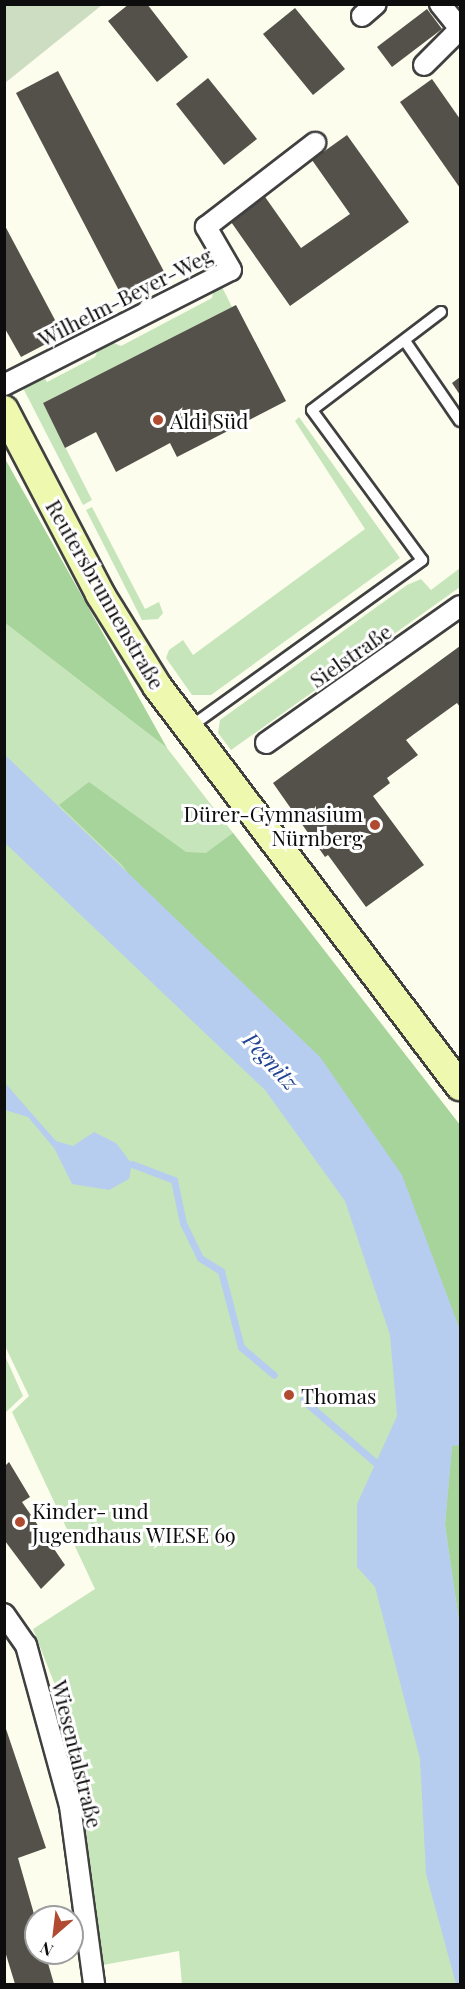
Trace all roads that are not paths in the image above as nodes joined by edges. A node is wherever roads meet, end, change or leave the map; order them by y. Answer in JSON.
{"nodes":[{"id":1,"x":440,"y":4,"type":"edge"},
{"id":2,"x":460,"y":29,"type":"edge"},
{"id":3,"x":424,"y":65,"type":"dead end"},
{"id":4,"x":315,"y":143,"type":"dead end"},
{"id":5,"x":441,"y":312,"type":"dead end"},
{"id":6,"x":405,"y":341,"type":"junction"},
{"id":7,"x":4,"y":385,"type":"edge"},
{"id":8,"x":4,"y":410,"type":"edge"},
{"id":9,"x":460,"y":421,"type":"edge"},
{"id":10,"x":460,"y":606,"type":"edge"},
{"id":11,"x":187,"y":729,"type":"junction"},
{"id":12,"x":266,"y":743,"type":"dead end"},
{"id":13,"x":460,"y":1086,"type":"edge"},
{"id":14,"x":4,"y":1614,"type":"edge"},
{"id":15,"x":94,"y":1984,"type":"edge"}],
"edges":[{"from":1,"to":2,"type":"street"},
{"from":2,"to":3,"type":"street"},
{"from":4,"to":7,"type":"street","name":"Wilhelm-Beyer-Weg"},
{"from":5,"to":6,"type":"lane"},
{"from":6,"to":9,"type":"lane"},
{"from":6,"to":11,"type":"lane"},
{"from":8,"to":11,"type":"street","name":"Reutersbrunnenstraße"},
{"from":10,"to":12,"type":"street","name":"Sielstraße"},
{"from":11,"to":13,"type":"street","name":"Reutersbrunnenstraße"},
{"from":14,"to":15,"type":"street","name":"Wiesentalstraße"}]}
